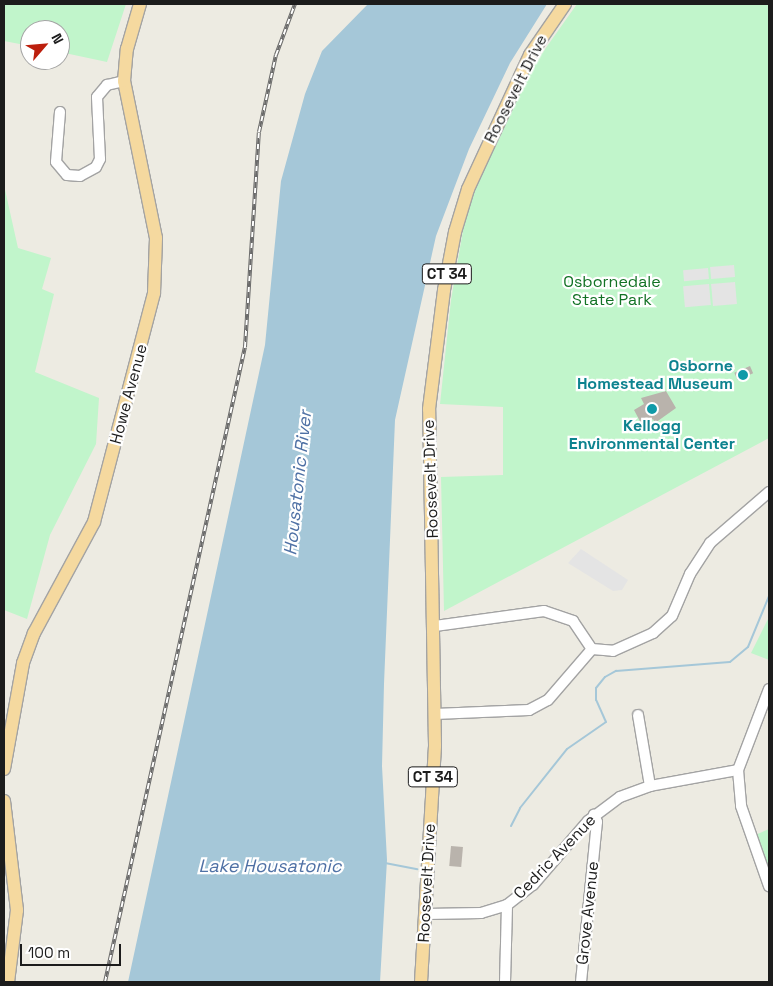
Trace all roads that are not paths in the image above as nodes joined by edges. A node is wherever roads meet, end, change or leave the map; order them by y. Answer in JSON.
{"nodes":[{"id":1,"x":140,"y":4,"type":"edge"},
{"id":2,"x":566,"y":4,"type":"edge"},
{"id":3,"x":124,"y":81,"type":"junction"},
{"id":4,"x":60,"y":112,"type":"dead end"},
{"id":5,"x":769,"y":492,"type":"edge"},
{"id":6,"x":435,"y":626,"type":"junction"},
{"id":7,"x":592,"y":649,"type":"junction"},
{"id":8,"x":769,"y":689,"type":"edge"},
{"id":9,"x":434,"y":714,"type":"junction"},
{"id":10,"x":638,"y":715,"type":"dead end"},
{"id":11,"x":4,"y":769,"type":"edge"},
{"id":12,"x":738,"y":770,"type":"junction"},
{"id":13,"x":650,"y":786,"type":"junction"},
{"id":14,"x":4,"y":801,"type":"edge"},
{"id":15,"x":594,"y":815,"type":"junction"},
{"id":16,"x":769,"y":886,"type":"edge"},
{"id":17,"x":507,"y":905,"type":"junction"},
{"id":18,"x":426,"y":914,"type":"junction"},
{"id":19,"x":8,"y":982,"type":"edge"},
{"id":20,"x":421,"y":982,"type":"edge"},
{"id":21,"x":505,"y":982,"type":"edge"},
{"id":22,"x":581,"y":982,"type":"edge"}],
"edges":[{"from":1,"to":3,"type":"main road","name":"Howe Avenue"},
{"from":2,"to":6,"type":"main road","name":"Roosevelt Drive","number":"CT 34"},
{"from":3,"to":4,"type":"street"},
{"from":3,"to":11,"type":"main road","name":"Howe Avenue"},
{"from":5,"to":7,"type":"street"},
{"from":6,"to":7,"type":"street"},
{"from":6,"to":9,"type":"main road","name":"Roosevelt Drive","number":"CT 34"},
{"from":7,"to":9,"type":"street"},
{"from":8,"to":12,"type":"street"},
{"from":9,"to":18,"type":"main road","name":"Roosevelt Drive","number":"CT 34"},
{"from":10,"to":13,"type":"street"},
{"from":12,"to":13,"type":"street","name":"Cedric Avenue"},
{"from":12,"to":16,"type":"street"},
{"from":13,"to":15,"type":"street","name":"Cedric Avenue"},
{"from":14,"to":19,"type":"main road"},
{"from":15,"to":17,"type":"street","name":"Cedric Avenue"},
{"from":15,"to":22,"type":"street","name":"Grove Avenue"},
{"from":17,"to":18,"type":"street","name":"Cedric Avenue"},
{"from":17,"to":21,"type":"street"},
{"from":18,"to":20,"type":"main road","name":"Roosevelt Drive","number":"CT 34"}]}
